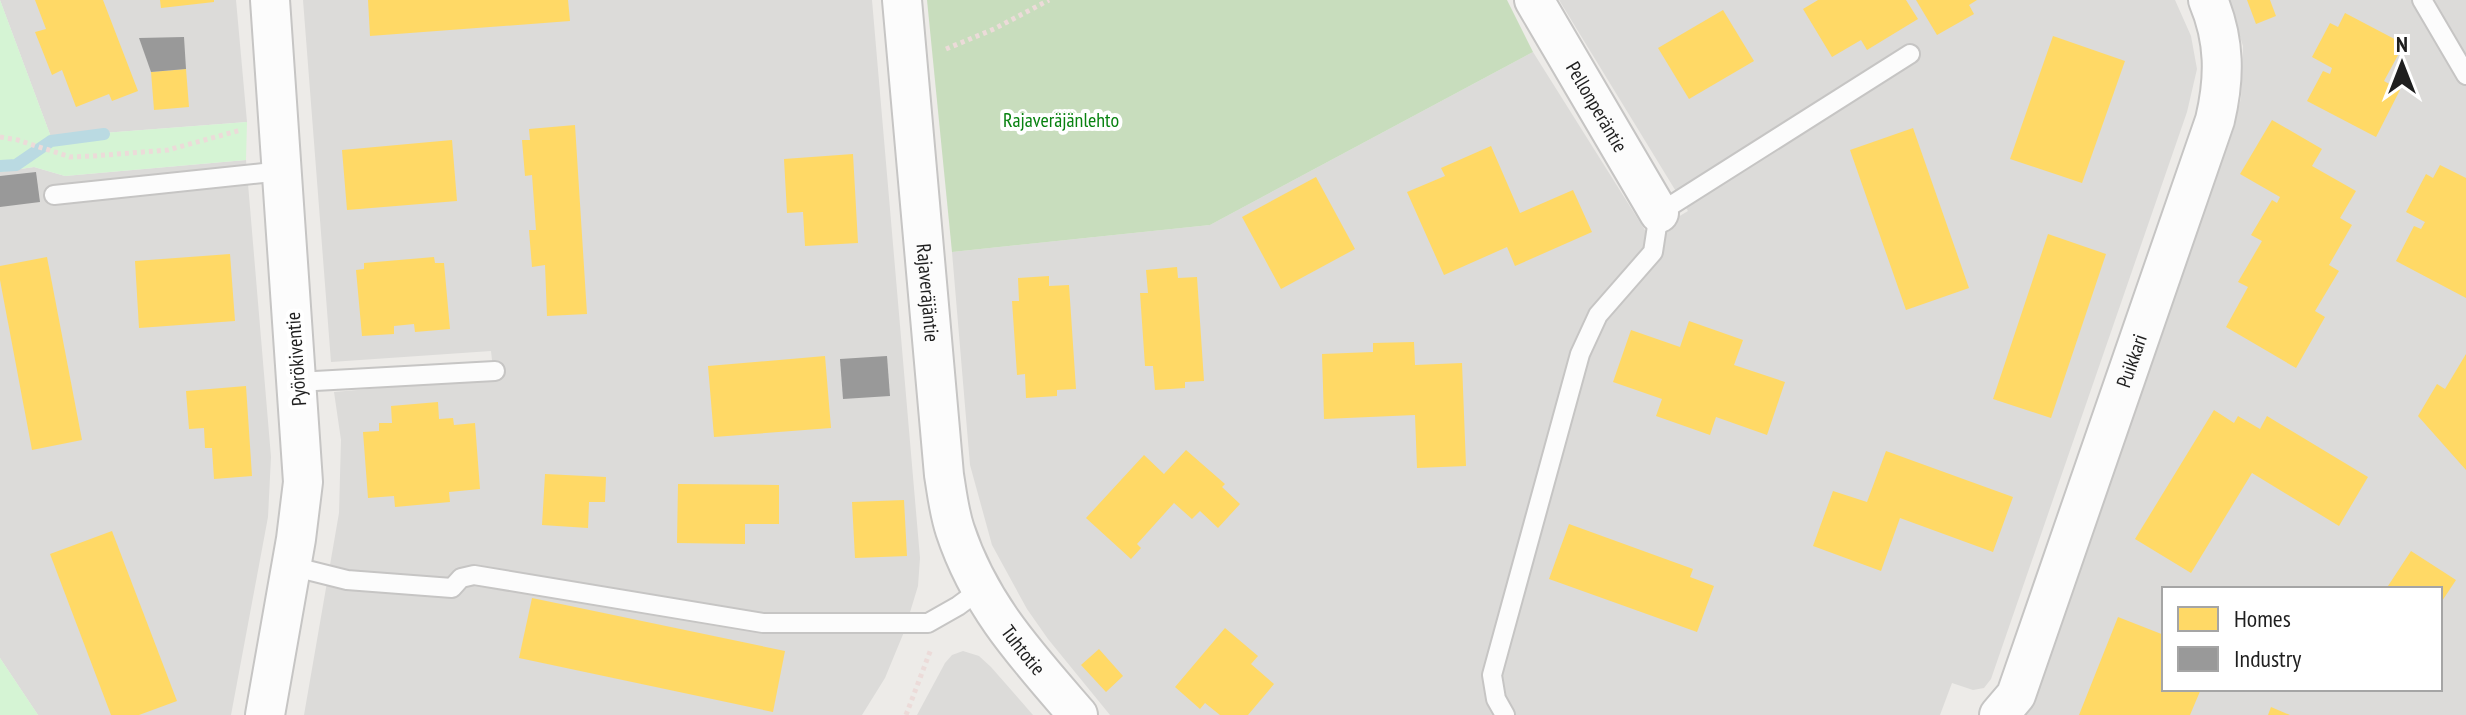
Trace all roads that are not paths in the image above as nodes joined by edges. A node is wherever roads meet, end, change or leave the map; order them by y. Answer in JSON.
{"nodes":[{"id":1,"x":270,"y":0,"type":"edge"},
{"id":2,"x":902,"y":0,"type":"edge"},
{"id":3,"x":1534,"y":0,"type":"edge"},
{"id":4,"x":2208,"y":0,"type":"edge"},
{"id":5,"x":2422,"y":0,"type":"edge"},
{"id":6,"x":1910,"y":54,"type":"dead end"},
{"id":7,"x":2466,"y":75,"type":"edge"},
{"id":8,"x":282,"y":171,"type":"junction"},
{"id":9,"x":54,"y":195,"type":"dead end"},
{"id":10,"x":1659,"y":213,"type":"junction"},
{"id":11,"x":495,"y":371,"type":"dead end"},
{"id":12,"x":297,"y":382,"type":"junction"},
{"id":13,"x":291,"y":566,"type":"junction"},
{"id":14,"x":971,"y":592,"type":"junction"},
{"id":15,"x":265,"y":715,"type":"edge"},
{"id":16,"x":1078,"y":715,"type":"edge"},
{"id":17,"x":1505,"y":715,"type":"edge"},
{"id":18,"x":1999,"y":715,"type":"edge"}],
"edges":[{"from":1,"to":8,"type":"street","name":"Pyörökiventie"},
{"from":2,"to":14,"type":"street","name":"Rajaveräjäntie"},
{"from":3,"to":10,"type":"street","name":"Pellonperäntie"},
{"from":4,"to":18,"type":"street","name":"Puikkari"},
{"from":5,"to":7,"type":"lane"},
{"from":6,"to":10,"type":"lane"},
{"from":8,"to":9,"type":"lane"},
{"from":8,"to":12,"type":"street","name":"Pyörökiventie"},
{"from":10,"to":17,"type":"lane"},
{"from":11,"to":12,"type":"lane"},
{"from":12,"to":13,"type":"street","name":"Pyörökiventie"},
{"from":13,"to":14,"type":"lane"},
{"from":13,"to":15,"type":"street","name":"Pyörökiventie"},
{"from":14,"to":16,"type":"street","name":"Tuhtotie"}]}
